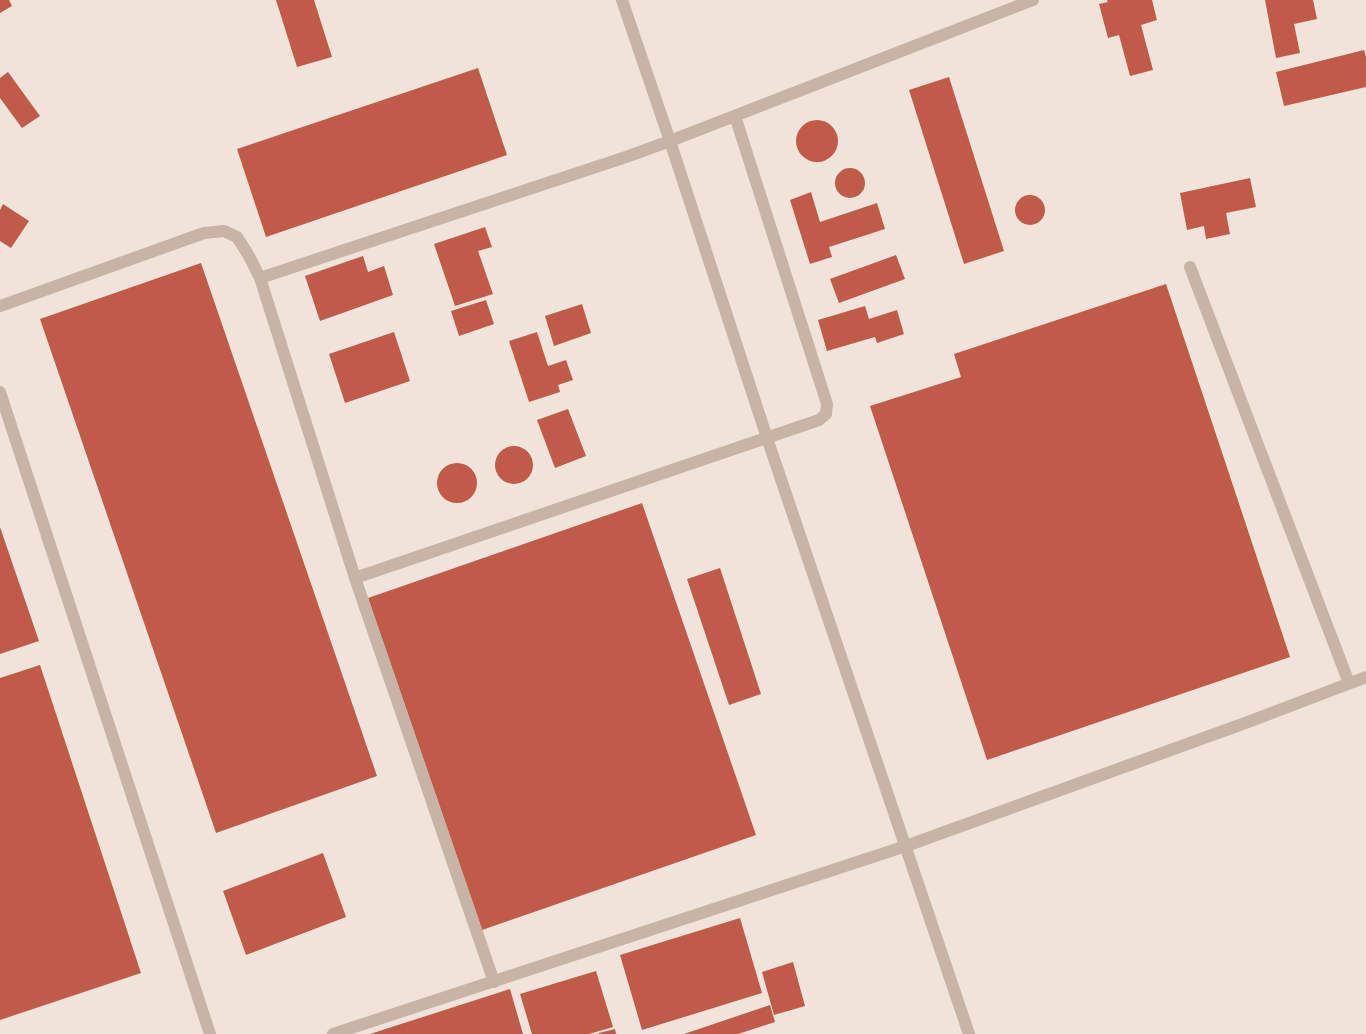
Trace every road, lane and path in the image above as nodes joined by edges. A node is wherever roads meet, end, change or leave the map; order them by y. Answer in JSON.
{"nodes":[{"id":1,"x":622,"y":0,"type":"edge"},
{"id":2,"x":1033,"y":0,"type":"edge"},
{"id":3,"x":735,"y":116,"type":"junction"},
{"id":4,"x":670,"y":141,"type":"junction"},
{"id":5,"x":1190,"y":266,"type":"dead end"},
{"id":6,"x":260,"y":278,"type":"junction"},
{"id":7,"x":0,"y":306,"type":"edge"},
{"id":8,"x":0,"y":392,"type":"edge"},
{"id":9,"x":768,"y":438,"type":"junction"},
{"id":10,"x":355,"y":578,"type":"junction"},
{"id":11,"x":1366,"y":677,"type":"edge"},
{"id":12,"x":1349,"y":683,"type":"junction"},
{"id":13,"x":906,"y":846,"type":"junction"},
{"id":14,"x":494,"y":982,"type":"junction"},
{"id":15,"x":210,"y":1034,"type":"edge"},
{"id":16,"x":333,"y":1034,"type":"edge"},
{"id":17,"x":969,"y":1034,"type":"edge"}],
"edges":[{"from":1,"to":4,"type":"lane"},
{"from":2,"to":3,"type":"lane"},
{"from":3,"to":4,"type":"lane"},
{"from":3,"to":9,"type":"lane"},
{"from":4,"to":6,"type":"lane"},
{"from":4,"to":9,"type":"lane"},
{"from":5,"to":12,"type":"lane"},
{"from":6,"to":7,"type":"lane"},
{"from":6,"to":10,"type":"lane"},
{"from":8,"to":15,"type":"lane"},
{"from":9,"to":10,"type":"lane"},
{"from":9,"to":13,"type":"lane"},
{"from":10,"to":14,"type":"lane"},
{"from":11,"to":12,"type":"lane"},
{"from":12,"to":13,"type":"lane"},
{"from":13,"to":14,"type":"lane"},
{"from":13,"to":17,"type":"lane"},
{"from":14,"to":16,"type":"lane"}]}
